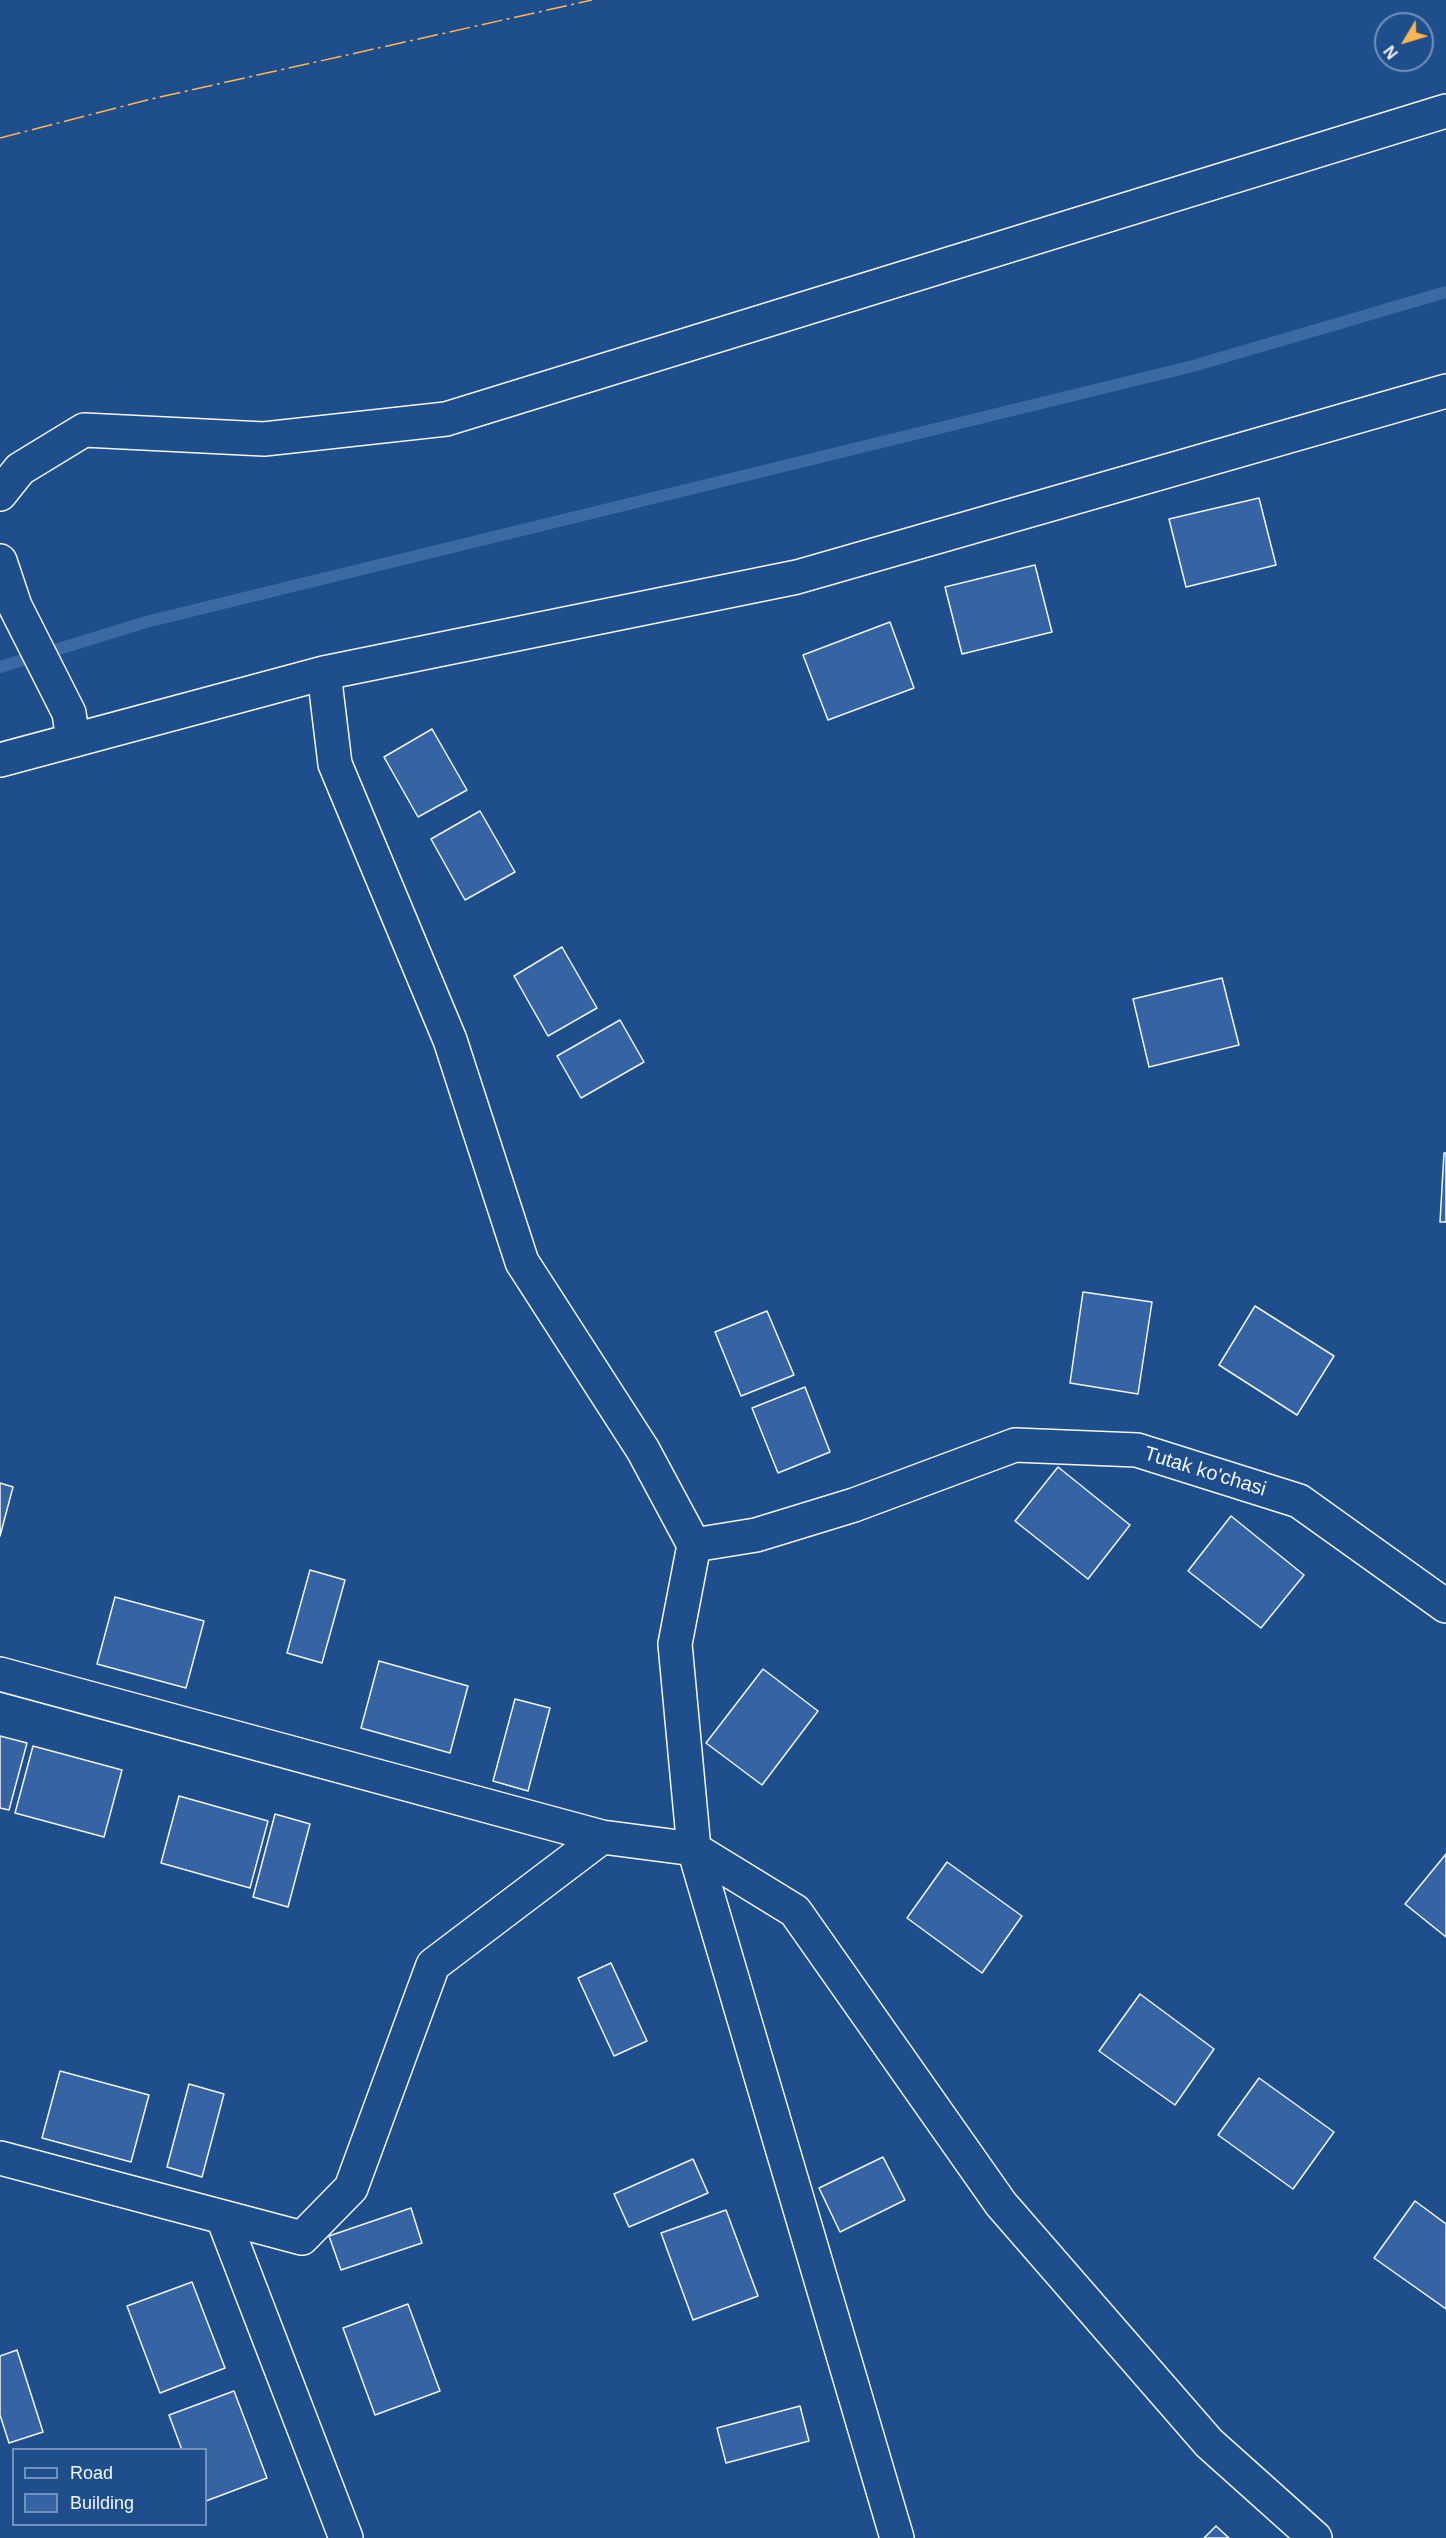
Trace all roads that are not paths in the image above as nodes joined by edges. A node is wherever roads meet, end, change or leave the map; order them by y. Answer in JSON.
{"nodes":[{"id":1,"x":1446,"y":111,"type":"edge"},
{"id":2,"x":1446,"y":391,"type":"edge"},
{"id":3,"x":0,"y":494,"type":"edge"},
{"id":4,"x":0,"y":561,"type":"edge"},
{"id":5,"x":324,"y":673,"type":"junction"},
{"id":6,"x":71,"y":727,"type":"junction"},
{"id":7,"x":0,"y":760,"type":"edge"},
{"id":8,"x":694,"y":1545,"type":"junction"},
{"id":9,"x":1446,"y":1606,"type":"edge"},
{"id":10,"x":0,"y":1674,"type":"edge"},
{"id":11,"x":602,"y":1837,"type":"junction"},
{"id":12,"x":694,"y":1850,"type":"junction"},
{"id":13,"x":0,"y":2158,"type":"edge"},
{"id":14,"x":223,"y":2217,"type":"junction"},
{"id":15,"x":346,"y":2538,"type":"edge"},
{"id":16,"x":897,"y":2538,"type":"edge"},
{"id":17,"x":1315,"y":2538,"type":"edge"}],
"edges":[{"from":1,"to":3,"type":"street"},
{"from":2,"to":5,"type":"street"},
{"from":4,"to":6,"type":"street"},
{"from":5,"to":6,"type":"street"},
{"from":5,"to":8,"type":"street"},
{"from":6,"to":7,"type":"street"},
{"from":8,"to":9,"type":"street","name":"Tutak ko'chasi"},
{"from":8,"to":12,"type":"street"},
{"from":10,"to":11,"type":"street"},
{"from":11,"to":12,"type":"street"},
{"from":11,"to":14,"type":"street"},
{"from":12,"to":16,"type":"street"},
{"from":12,"to":17,"type":"street"},
{"from":13,"to":14,"type":"street"},
{"from":14,"to":15,"type":"street"}]}
